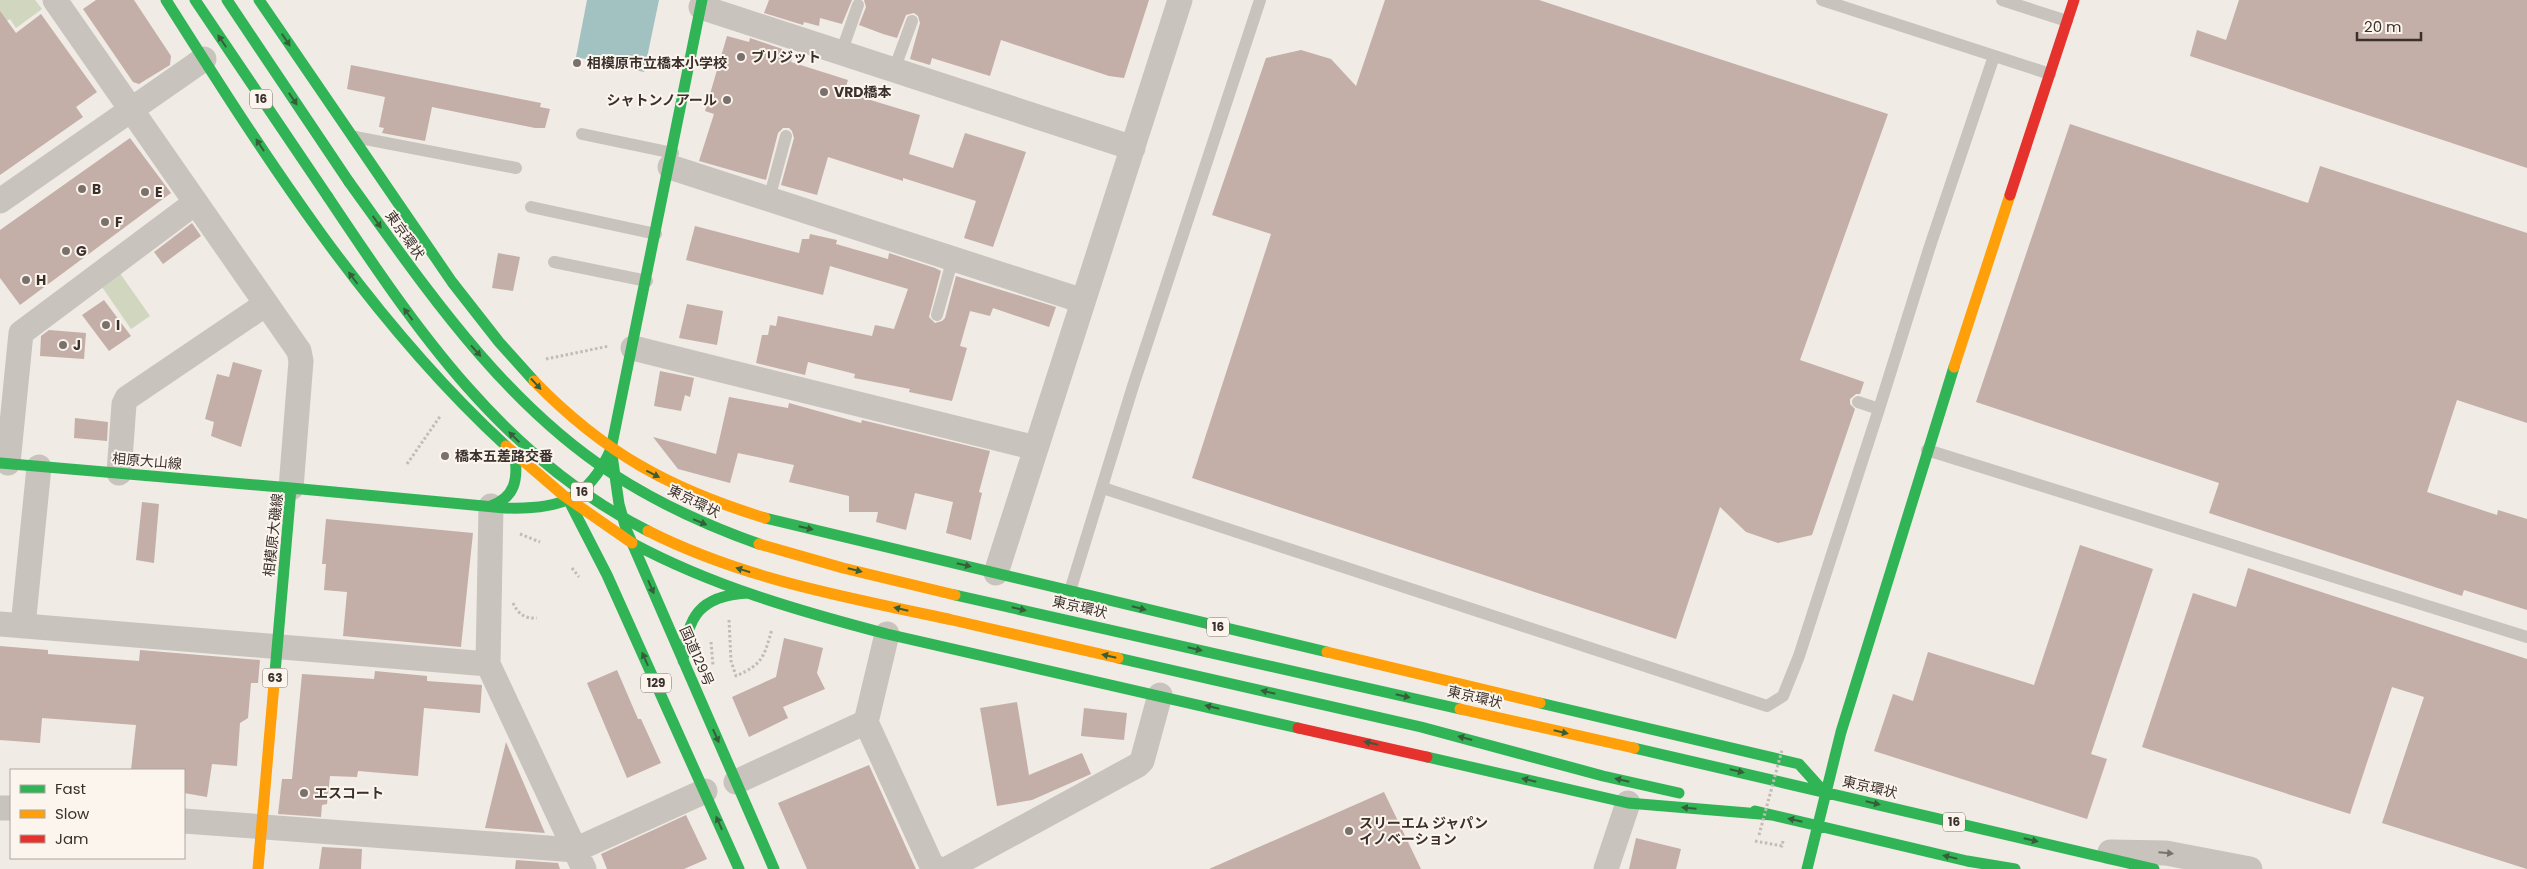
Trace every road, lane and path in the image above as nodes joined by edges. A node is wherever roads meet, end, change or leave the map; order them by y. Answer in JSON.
{"nodes":[{"id":1,"x":55,"y":0,"type":"edge"},
{"id":2,"x":166,"y":0,"type":"edge"},
{"id":3,"x":195,"y":0,"type":"edge"},
{"id":4,"x":227,"y":0,"type":"edge"},
{"id":5,"x":259,"y":0,"type":"edge"},
{"id":6,"x":1180,"y":0,"type":"edge"},
{"id":7,"x":1260,"y":0,"type":"edge"},
{"id":8,"x":1822,"y":0,"type":"edge"},
{"id":9,"x":2002,"y":0,"type":"edge"},
{"id":10,"x":2074,"y":0,"type":"edge"},
{"id":11,"x":702,"y":3,"type":"edge"},
{"id":12,"x":858,"y":5,"type":"dead end"},
{"id":13,"x":912,"y":20,"type":"dead end"},
{"id":14,"x":2067,"y":21,"type":"junction"},
{"id":15,"x":841,"y":53,"type":"junction"},
{"id":16,"x":1994,"y":56,"type":"junction"},
{"id":17,"x":204,"y":59,"type":"junction"},
{"id":18,"x":894,"y":70,"type":"junction"},
{"id":19,"x":2050,"y":74,"type":"junction"},
{"id":20,"x":131,"y":109,"type":"junction"},
{"id":21,"x":582,"y":134,"type":"dead end"},
{"id":22,"x":350,"y":136,"type":"junction"},
{"id":23,"x":786,"y":136,"type":"dead end"},
{"id":24,"x":1133,"y":148,"type":"junction"},
{"id":25,"x":671,"y":160,"type":"junction"},
{"id":26,"x":516,"y":168,"type":"dead end"},
{"id":27,"x":769,"y":199,"type":"junction"},
{"id":28,"x":0,"y":201,"type":"edge"},
{"id":29,"x":195,"y":203,"type":"junction"},
{"id":30,"x":531,"y":207,"type":"dead end"},
{"id":31,"x":656,"y":234,"type":"junction"},
{"id":32,"x":953,"y":258,"type":"junction"},
{"id":33,"x":554,"y":262,"type":"dead end"},
{"id":34,"x":646,"y":281,"type":"junction"},
{"id":35,"x":1083,"y":301,"type":"junction"},
{"id":36,"x":266,"y":304,"type":"junction"},
{"id":37,"x":937,"y":315,"type":"dead end"},
{"id":38,"x":633,"y":348,"type":"junction"},
{"id":39,"x":1858,"y":402,"type":"dead end"},
{"id":40,"x":1879,"y":409,"type":"junction"},
{"id":41,"x":444,"y":410,"type":"dead end"},
{"id":42,"x":1036,"y":448,"type":"junction"},
{"id":43,"x":611,"y":449,"type":"junction"},
{"id":44,"x":1927,"y":450,"type":"junction"},
{"id":45,"x":515,"y":456,"type":"junction"},
{"id":46,"x":4,"y":463,"type":"edge"},
{"id":47,"x":407,"y":464,"type":"dead end"},
{"id":48,"x":39,"y":467,"type":"junction"},
{"id":49,"x":119,"y":473,"type":"junction"},
{"id":50,"x":291,"y":488,"type":"junction"},
{"id":51,"x":1103,"y":488,"type":"junction"},
{"id":52,"x":570,"y":501,"type":"junction"},
{"id":53,"x":491,"y":506,"type":"junction"},
{"id":54,"x":599,"y":522,"type":"junction"},
{"id":55,"x":514,"y":532,"type":"dead end"},
{"id":56,"x":540,"y":542,"type":"dead end"},
{"id":57,"x":632,"y":542,"type":"junction"},
{"id":58,"x":996,"y":573,"type":"junction"},
{"id":59,"x":607,"y":575,"type":"junction"},
{"id":60,"x":1070,"y":591,"type":"junction"},
{"id":61,"x":751,"y":593,"type":"junction"},
{"id":62,"x":512,"y":596,"type":"dead end"},
{"id":63,"x":537,"y":618,"type":"dead end"},
{"id":64,"x":729,"y":620,"type":"dead end"},
{"id":65,"x":12,"y":625,"type":"edge"},
{"id":66,"x":772,"y":629,"type":"dead end"},
{"id":67,"x":887,"y":634,"type":"junction"},
{"id":68,"x":711,"y":636,"type":"dead end"},
{"id":69,"x":2527,"y":637,"type":"edge"},
{"id":70,"x":278,"y":647,"type":"junction"},
{"id":71,"x":683,"y":662,"type":"junction"},
{"id":72,"x":488,"y":664,"type":"junction"},
{"id":73,"x":714,"y":670,"type":"dead end"},
{"id":74,"x":1160,"y":695,"type":"junction"},
{"id":75,"x":866,"y":722,"type":"junction"},
{"id":76,"x":1782,"y":750,"type":"dead end"},
{"id":77,"x":736,"y":782,"type":"junction"},
{"id":78,"x":704,"y":791,"type":"junction"},
{"id":79,"x":1825,"y":793,"type":"junction"},
{"id":80,"x":1628,"y":803,"type":"junction"},
{"id":81,"x":1772,"y":815,"type":"junction"},
{"id":82,"x":185,"y":821,"type":"edge"},
{"id":83,"x":262,"y":826,"type":"junction"},
{"id":84,"x":1818,"y":826,"type":"junction"},
{"id":85,"x":1759,"y":835,"type":"dead end"},
{"id":86,"x":1755,"y":841,"type":"dead end"},
{"id":87,"x":1783,"y":843,"type":"dead end"},
{"id":88,"x":2082,"y":852,"type":"junction"},
{"id":89,"x":579,"y":859,"type":"edge"},
{"id":90,"x":258,"y":869,"type":"edge"},
{"id":91,"x":740,"y":869,"type":"edge"},
{"id":92,"x":774,"y":869,"type":"edge"},
{"id":93,"x":938,"y":869,"type":"edge"},
{"id":94,"x":947,"y":869,"type":"edge"},
{"id":95,"x":1606,"y":869,"type":"edge"},
{"id":96,"x":1807,"y":869,"type":"edge"},
{"id":97,"x":2015,"y":869,"type":"edge"},
{"id":98,"x":2154,"y":869,"type":"edge"},
{"id":99,"x":2250,"y":869,"type":"edge"}],
"edges":[{"from":1,"to":20,"type":"street"},
{"from":2,"to":17,"type":"main road"},
{"from":81,"to":3,"type":"main road","number":"16","one_way":true,"bridge":true},
{"from":4,"to":79,"type":"main road","name":"東京環状","number":"16","one_way":true,"bridge":true},
{"from":5,"to":22,"type":"main road","number":"16","one_way":true},
{"from":6,"to":24,"type":"street"},
{"from":7,"to":51,"type":"lane"},
{"from":8,"to":16,"type":"lane"},
{"from":9,"to":14,"type":"lane"},
{"from":10,"to":14,"type":"main road"},
{"from":11,"to":15,"type":"street"},
{"from":11,"to":25,"type":"main road"},
{"from":12,"to":15,"type":"lane"},
{"from":13,"to":18,"type":"lane"},
{"from":14,"to":19,"type":"main road"},
{"from":15,"to":18,"type":"street"},
{"from":16,"to":19,"type":"lane"},
{"from":16,"to":40,"type":"lane"},
{"from":17,"to":20,"type":"street"},
{"from":45,"to":17,"type":"main road","one_way":true},
{"from":18,"to":24,"type":"street"},
{"from":19,"to":44,"type":"main road"},
{"from":20,"to":28,"type":"street"},
{"from":20,"to":29,"type":"street"},
{"from":21,"to":25,"type":"lane"},
{"from":22,"to":26,"type":"lane"},
{"from":22,"to":43,"type":"main road","number":"16","one_way":true},
{"from":23,"to":27,"type":"lane"},
{"from":24,"to":35,"type":"street"},
{"from":25,"to":27,"type":"street"},
{"from":25,"to":31,"type":"main road"},
{"from":27,"to":32,"type":"street"},
{"from":29,"to":36,"type":"street"},
{"from":29,"to":46,"type":"street"},
{"from":30,"to":31,"type":"lane"},
{"from":31,"to":34,"type":"main road"},
{"from":32,"to":35,"type":"street"},
{"from":32,"to":37,"type":"lane"},
{"from":33,"to":34,"type":"lane"},
{"from":34,"to":38,"type":"main road"},
{"from":35,"to":42,"type":"street"},
{"from":36,"to":49,"type":"street"},
{"from":36,"to":50,"type":"street"},
{"from":38,"to":42,"type":"street"},
{"from":38,"to":43,"type":"main road"},
{"from":39,"to":40,"type":"lane"},
{"from":40,"to":51,"type":"lane"},
{"from":41,"to":47,"type":"path"},
{"from":42,"to":58,"type":"street"},
{"from":43,"to":52,"type":"main road"},
{"from":43,"to":54,"type":"main road"},
{"from":43,"to":57,"type":"main road","name":"国道129号","number":"129"},
{"from":43,"to":58,"type":"main road","number":"16","one_way":true},
{"from":44,"to":69,"type":"lane"},
{"from":44,"to":79,"type":"main road"},
{"from":45,"to":52,"type":"main road"},
{"from":45,"to":53,"type":"main road"},
{"from":46,"to":48,"type":"main road","name":"相原大山線"},
{"from":48,"to":49,"type":"main road","name":"相原大山線"},
{"from":48,"to":65,"type":"street"},
{"from":49,"to":50,"type":"main road","name":"相原大山線"},
{"from":50,"to":53,"type":"main road","name":"相模原大磯線"},
{"from":50,"to":70,"type":"main road","name":"相模原大磯線","number":"63"},
{"from":51,"to":60,"type":"lane"},
{"from":52,"to":53,"type":"main road","name":"相模原大磯線"},
{"from":52,"to":54,"type":"main road"},
{"from":52,"to":59,"type":"main road","number":"129"},
{"from":53,"to":72,"type":"street"},
{"from":54,"to":57,"type":"main road"},
{"from":54,"to":59,"type":"main road"},
{"from":55,"to":56,"type":"path"},
{"from":57,"to":61,"type":"main road"},
{"from":57,"to":71,"type":"main road","name":"国道129号","number":"129","one_way":true},
{"from":58,"to":60,"type":"main road","number":"16"},
{"from":78,"to":59,"type":"main road","number":"129","one_way":true},
{"from":60,"to":79,"type":"main road","number":"16","one_way":true},
{"from":61,"to":67,"type":"main road"},
{"from":61,"to":71,"type":"main road"},
{"from":62,"to":63,"type":"path"},
{"from":64,"to":66,"type":"path"},
{"from":65,"to":70,"type":"street"},
{"from":67,"to":74,"type":"main road"},
{"from":67,"to":75,"type":"street"},
{"from":68,"to":73,"type":"path"},
{"from":70,"to":72,"type":"street"},
{"from":70,"to":83,"type":"main road","name":"相模原大磯線","number":"63"},
{"from":71,"to":77,"type":"main road","name":"国道129号","number":"129","one_way":true},
{"from":72,"to":89,"type":"street"},
{"from":80,"to":74,"type":"main road","one_way":true},
{"from":74,"to":94,"type":"street"},
{"from":75,"to":77,"type":"street"},
{"from":75,"to":93,"type":"street"},
{"from":76,"to":85,"type":"path","bridge":true},
{"from":77,"to":92,"type":"main road","name":"国道129号","number":"129"},
{"from":78,"to":89,"type":"street"},
{"from":91,"to":78,"type":"main road","number":"129","one_way":true},
{"from":79,"to":84,"type":"main road"},
{"from":79,"to":88,"type":"main road","name":"東京環状","number":"16","one_way":true},
{"from":81,"to":80,"type":"main road","one_way":true},
{"from":80,"to":95,"type":"street"},
{"from":84,"to":81,"type":"main road","number":"16","one_way":true},
{"from":82,"to":83,"type":"street"},
{"from":83,"to":89,"type":"street"},
{"from":83,"to":90,"type":"main road","name":"相模原大磯線","number":"63"},
{"from":84,"to":96,"type":"main road"},
{"from":97,"to":84,"type":"main road","number":"16","one_way":true},
{"from":86,"to":87,"type":"path"},
{"from":88,"to":98,"type":"main road","name":"東京環状","number":"16"},
{"from":88,"to":99,"type":"street","one_way":true}]}
